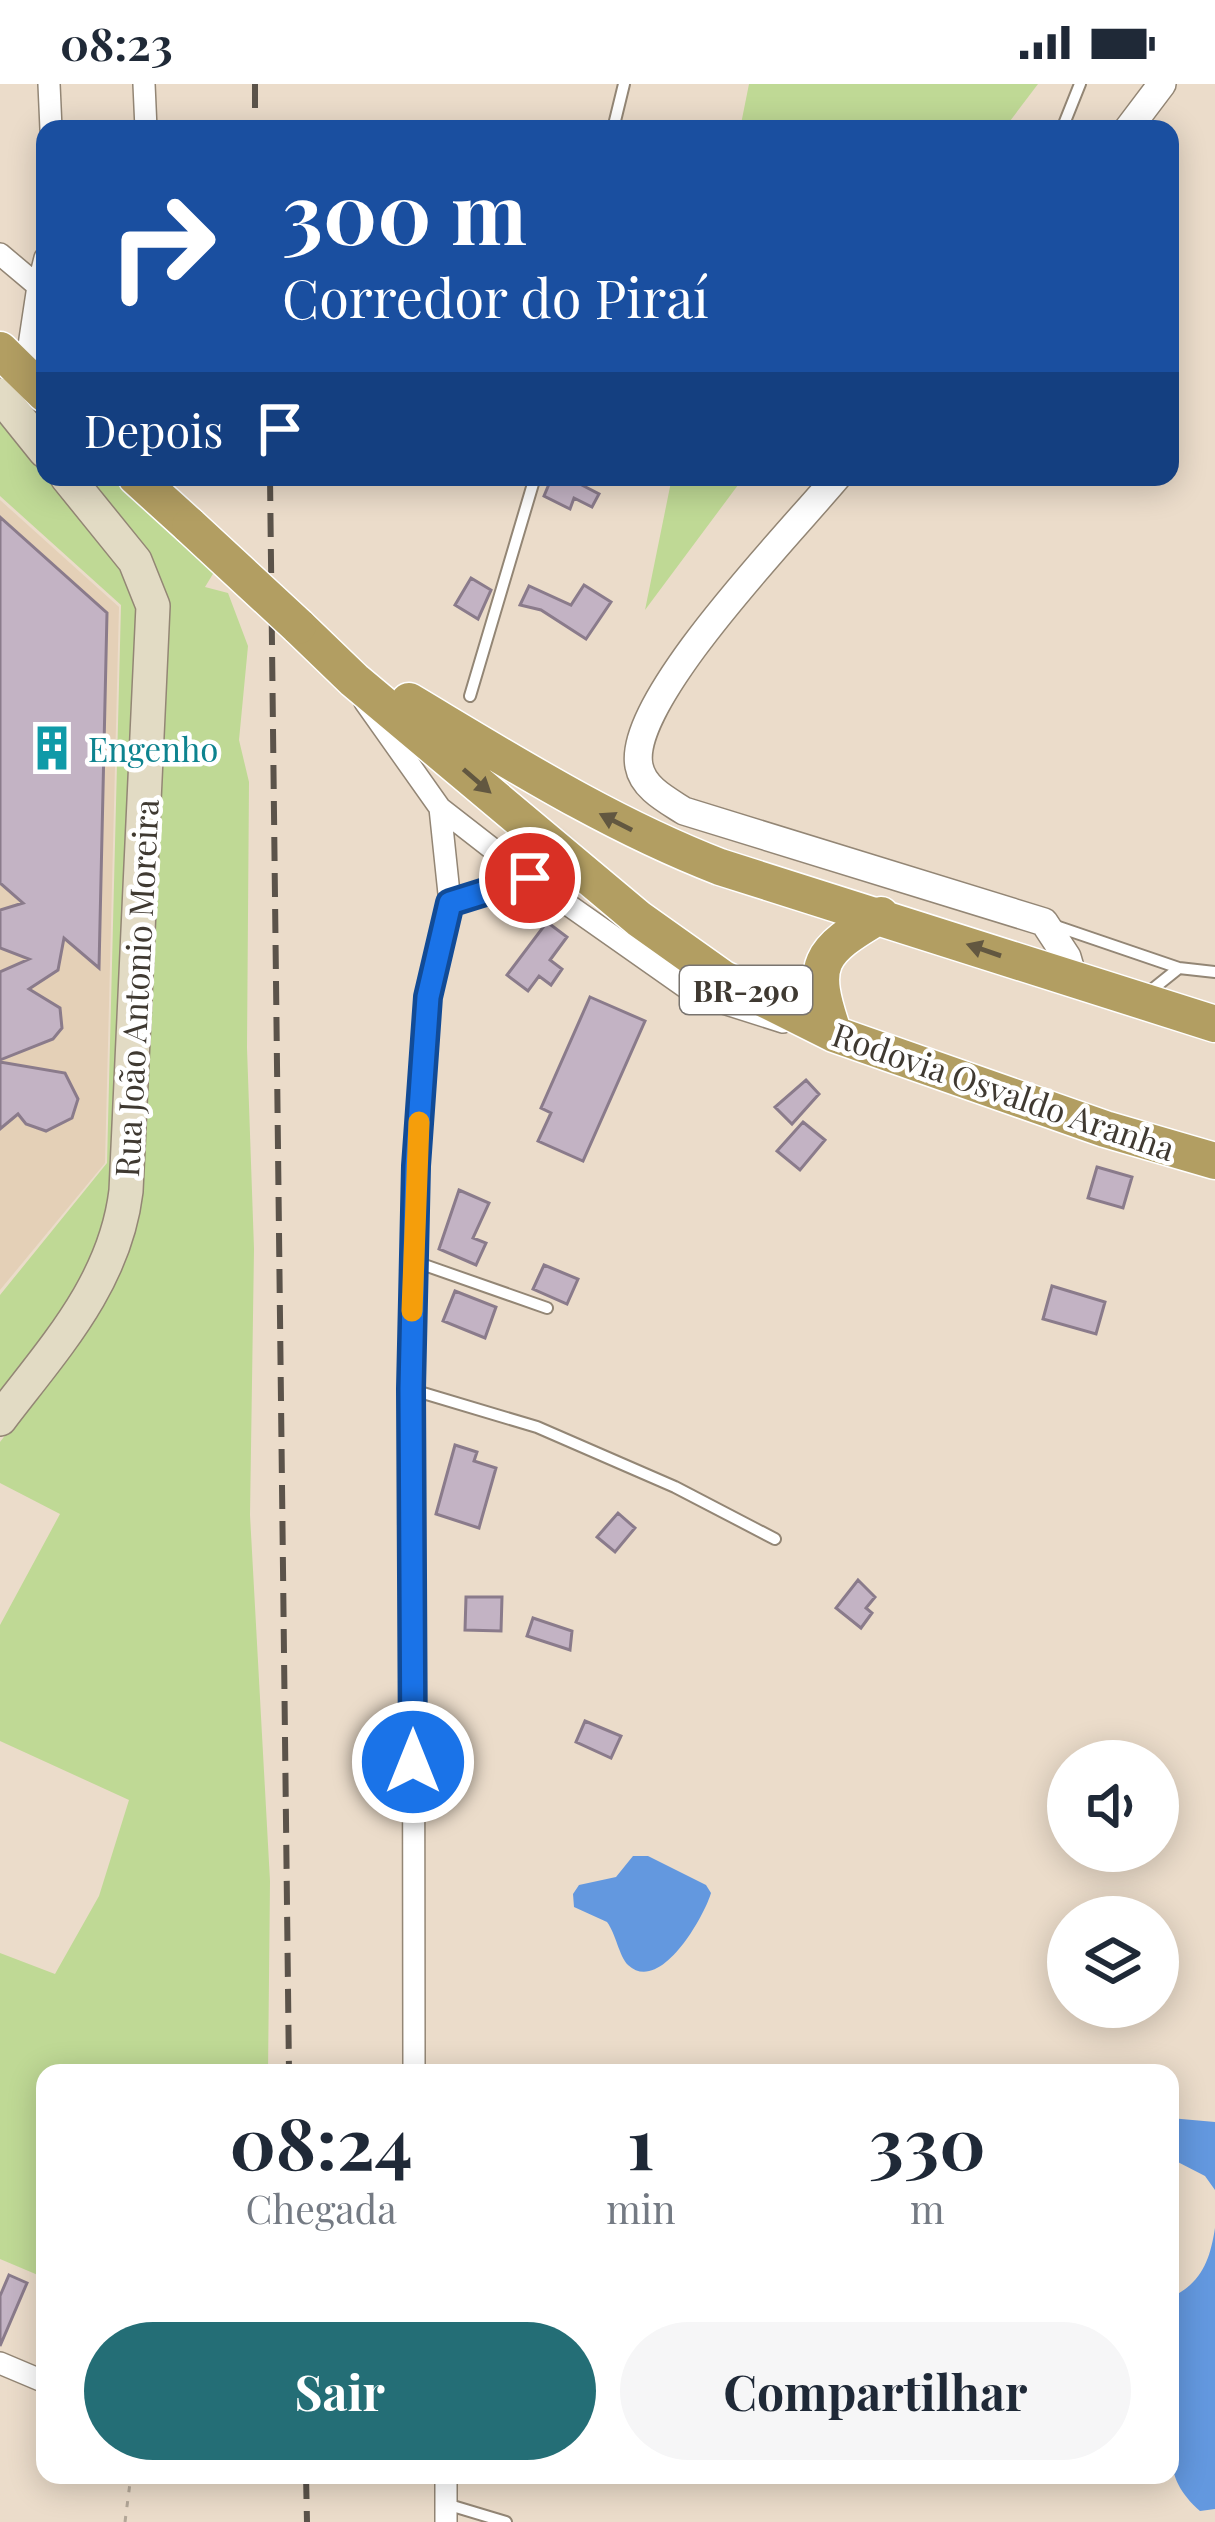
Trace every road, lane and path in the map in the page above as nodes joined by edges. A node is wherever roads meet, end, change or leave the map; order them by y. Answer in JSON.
{"nodes":[{"id":1,"x":49,"y":84,"type":"edge"},
{"id":2,"x":144,"y":84,"type":"edge"},
{"id":3,"x":624,"y":84,"type":"edge"},
{"id":4,"x":1080,"y":84,"type":"edge"},
{"id":5,"x":1162,"y":84,"type":"edge"},
{"id":6,"x":51,"y":120,"type":"edge"},
{"id":7,"x":146,"y":120,"type":"edge"},
{"id":8,"x":616,"y":120,"type":"edge"},
{"id":9,"x":1066,"y":120,"type":"edge"},
{"id":10,"x":1134,"y":120,"type":"edge"},
{"id":11,"x":0,"y":254,"type":"edge"},
{"id":12,"x":36,"y":281,"type":"edge"},
{"id":13,"x":36,"y":310,"type":"edge"},
{"id":14,"x":17,"y":385,"type":"edge"},
{"id":15,"x":36,"y":430,"type":"edge"},
{"id":16,"x":74,"y":486,"type":"edge"},
{"id":17,"x":146,"y":486,"type":"edge"},
{"id":18,"x":532,"y":486,"type":"edge"},
{"id":19,"x":829,"y":486,"type":"edge"},
{"id":20,"x":348,"y":672,"type":"junction"},
{"id":21,"x":470,"y":696,"type":"dead end"},
{"id":22,"x":440,"y":808,"type":"junction"},
{"id":23,"x":530,"y":878,"type":"junction"},
{"id":24,"x":450,"y":903,"type":"junction"},
{"id":25,"x":881,"y":915,"type":"junction"},
{"id":26,"x":1044,"y":922,"type":"junction"},
{"id":27,"x":1179,"y":968,"type":"junction"},
{"id":28,"x":1215,"y":972,"type":"edge"},
{"id":29,"x":1074,"y":981,"type":"junction"},
{"id":30,"x":1137,"y":1002,"type":"junction"},
{"id":31,"x":1215,"y":1024,"type":"edge"},
{"id":32,"x":834,"y":1034,"type":"junction"},
{"id":33,"x":1215,"y":1161,"type":"edge"},
{"id":34,"x":412,"y":1262,"type":"junction"},
{"id":35,"x":547,"y":1308,"type":"dead end"},
{"id":36,"x":411,"y":1389,"type":"junction"},
{"id":37,"x":0,"y":1419,"type":"edge"},
{"id":38,"x":775,"y":1539,"type":"dead end"},
{"id":39,"x":414,"y":2064,"type":"edge"},
{"id":40,"x":0,"y":2363,"type":"edge"},
{"id":41,"x":36,"y":2378,"type":"edge"},
{"id":42,"x":130,"y":2484,"type":"edge"},
{"id":43,"x":446,"y":2513,"type":"edge"},
{"id":44,"x":125,"y":2522,"type":"edge"},
{"id":45,"x":506,"y":2522,"type":"edge"}],
"edges":[{"from":1,"to":6,"type":"street"},
{"from":2,"to":7,"type":"street"},
{"from":3,"to":8,"type":"lane"},
{"from":4,"to":9,"type":"lane"},
{"from":5,"to":10,"type":"street"},
{"from":11,"to":12,"type":"street"},
{"from":13,"to":14,"type":"street"},
{"from":14,"to":15,"type":"main road"},
{"from":16,"to":37,"type":"main road","name":"Rua João Antonio Moreira"},
{"from":17,"to":20,"type":"highway","name":"Rodovia Osvaldo Aranha","number":"BR-290","bridge":true},
{"from":18,"to":21,"type":"lane"},
{"from":19,"to":26,"type":"street"},
{"from":20,"to":22,"type":"street"},
{"from":25,"to":20,"type":"highway","name":"Rodovia Osvaldo Aranha","number":"BR-290","one_way":true},
{"from":20,"to":32,"type":"highway","name":"Rodovia Osvaldo Aranha","number":"BR-290","one_way":true},
{"from":22,"to":23,"type":"street"},
{"from":22,"to":24,"type":"street"},
{"from":23,"to":24,"type":"street"},
{"from":23,"to":32,"type":"street"},
{"from":24,"to":34,"type":"street"},
{"from":29,"to":25,"type":"highway","name":"Rodovia Osvaldo Aranha","number":"BR-290","one_way":true},
{"from":25,"to":32,"type":"highway"},
{"from":26,"to":27,"type":"lane"},
{"from":26,"to":29,"type":"street"},
{"from":27,"to":28,"type":"lane"},
{"from":27,"to":30,"type":"lane"},
{"from":29,"to":30,"type":"highway","name":"Rodovia Osvaldo Aranha","number":"BR-290"},
{"from":30,"to":31,"type":"highway","name":"Rodovia Osvaldo Aranha","number":"BR-290"},
{"from":32,"to":33,"type":"highway","name":"Rodovia Osvaldo Aranha","number":"BR-290"},
{"from":34,"to":35,"type":"lane"},
{"from":34,"to":36,"type":"street"},
{"from":36,"to":38,"type":"lane"},
{"from":36,"to":39,"type":"street"},
{"from":40,"to":41,"type":"street"},
{"from":42,"to":44,"type":"path"},
{"from":43,"to":45,"type":"lane"}]}
